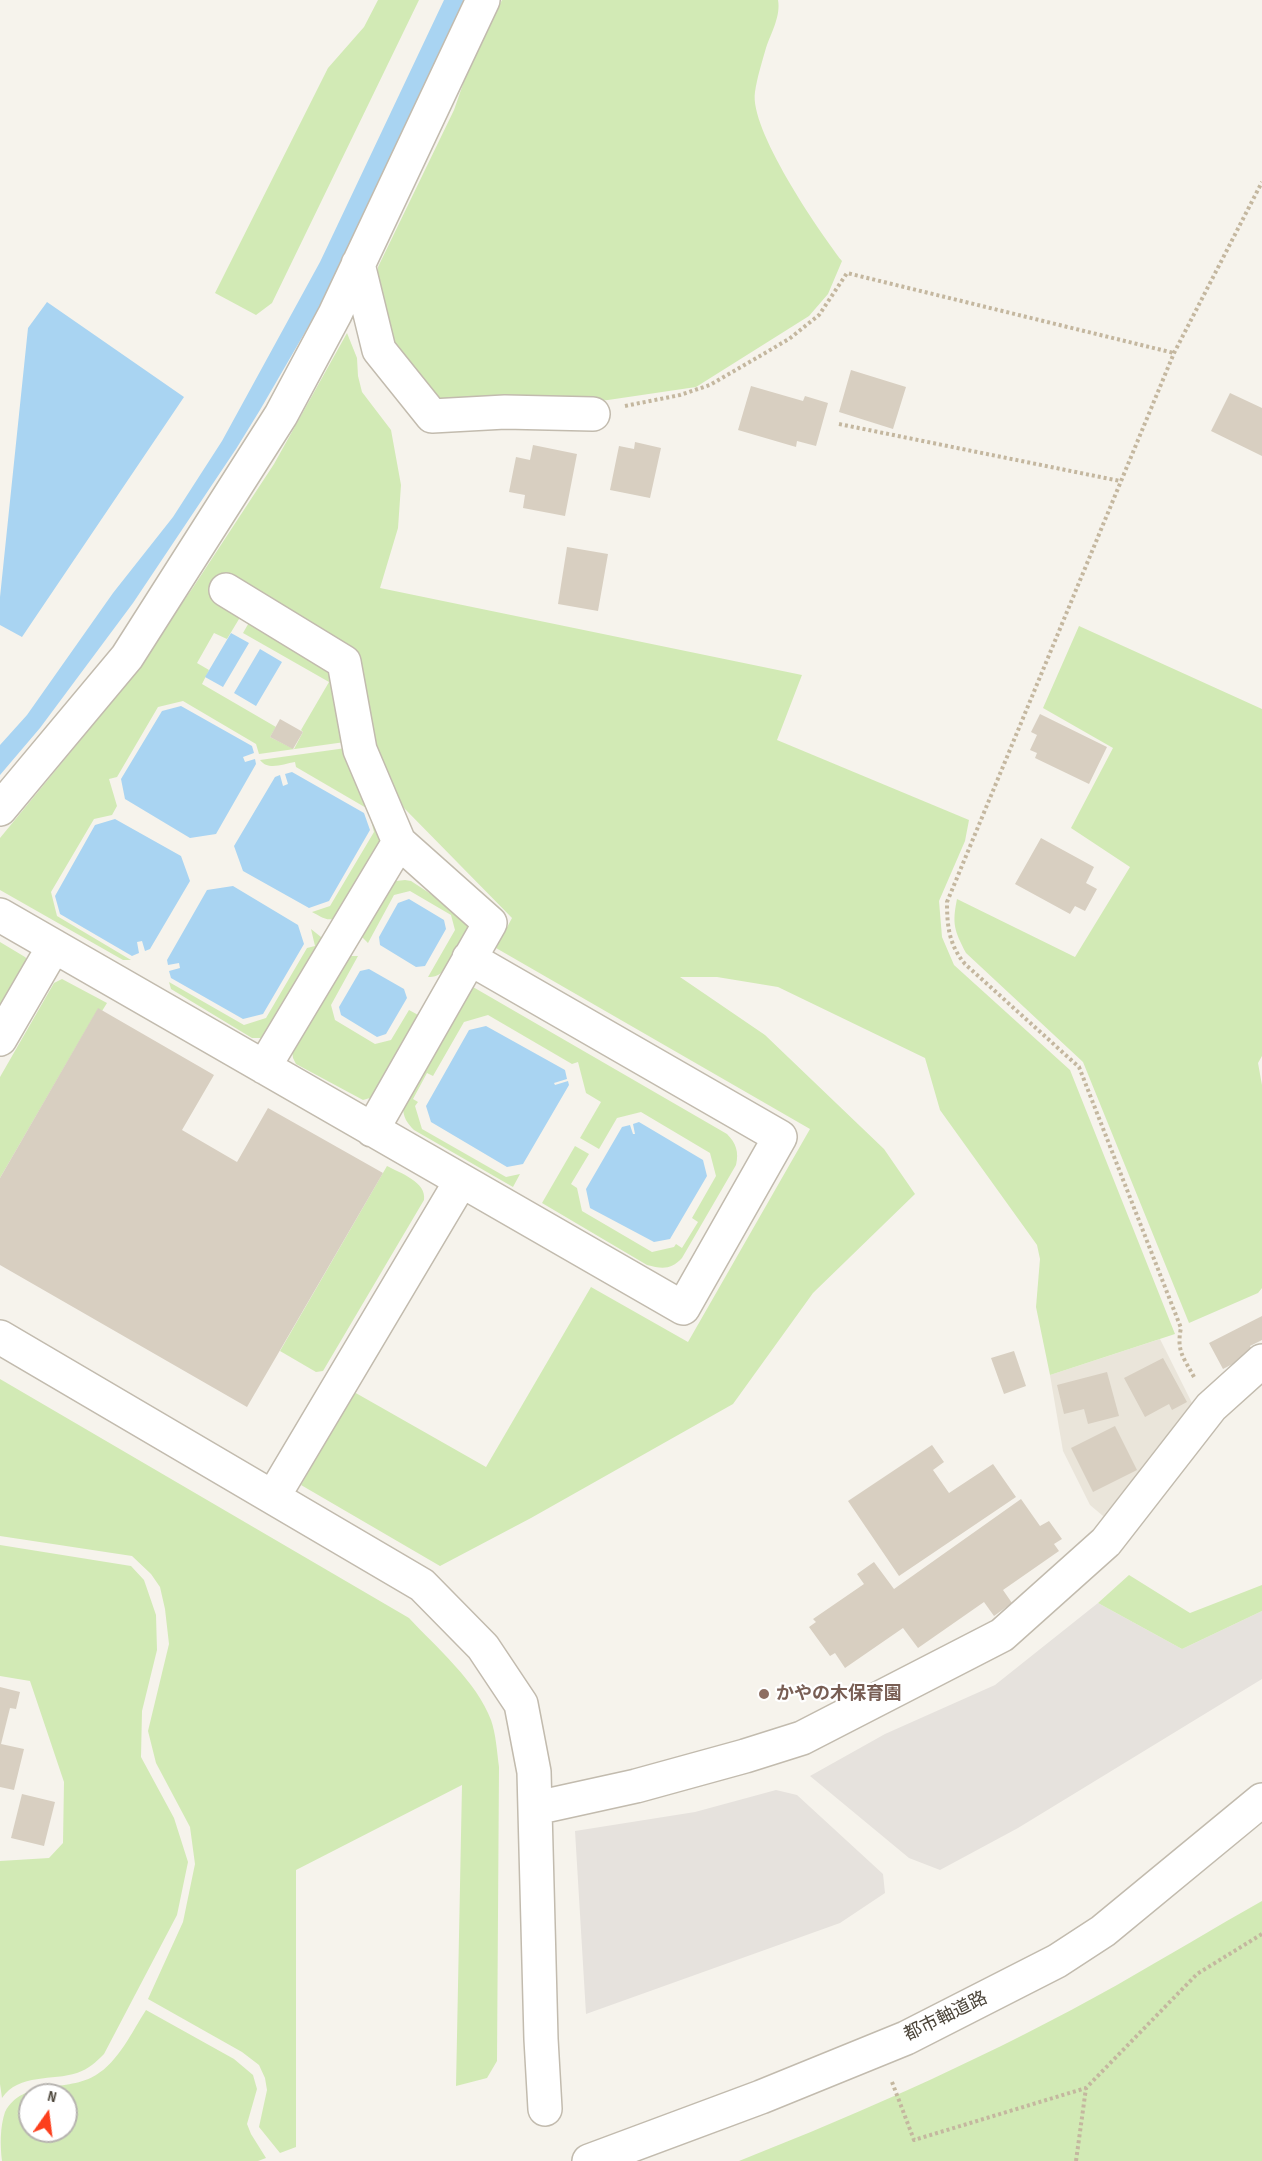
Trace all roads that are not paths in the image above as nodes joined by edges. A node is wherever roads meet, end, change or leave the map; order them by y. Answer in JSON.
{"nodes":[{"id":1,"x":483,"y":0,"type":"edge"},
{"id":2,"x":358,"y":264,"type":"junction"},
{"id":3,"x":593,"y":414,"type":"road end"},
{"id":4,"x":226,"y":590,"type":"dead end"},
{"id":5,"x":0,"y":809,"type":"edge"},
{"id":6,"x":399,"y":842,"type":"junction"},
{"id":7,"x":0,"y":915,"type":"edge"},
{"id":8,"x":54,"y":946,"type":"junction"},
{"id":9,"x":470,"y":958,"type":"junction"},
{"id":10,"x":0,"y":1039,"type":"edge"},
{"id":11,"x":264,"y":1067,"type":"junction"},
{"id":12,"x":372,"y":1130,"type":"junction"},
{"id":13,"x":461,"y":1180,"type":"junction"},
{"id":14,"x":0,"y":1336,"type":"edge"},
{"id":15,"x":1262,"y":1361,"type":"edge"},
{"id":16,"x":273,"y":1497,"type":"junction"},
{"id":17,"x":1262,"y":1800,"type":"edge"},
{"id":18,"x":536,"y":1808,"type":"junction"},
{"id":19,"x":545,"y":2109,"type":"dead end"},
{"id":20,"x":589,"y":2161,"type":"edge"}],
"edges":[{"from":1,"to":2,"type":"street"},
{"from":2,"to":3,"type":"street"},
{"from":2,"to":5,"type":"street"},
{"from":4,"to":6,"type":"street"},
{"from":6,"to":9,"type":"street"},
{"from":6,"to":11,"type":"street"},
{"from":7,"to":8,"type":"street"},
{"from":8,"to":10,"type":"street"},
{"from":8,"to":11,"type":"street"},
{"from":9,"to":12,"type":"street"},
{"from":9,"to":13,"type":"street"},
{"from":11,"to":12,"type":"street"},
{"from":12,"to":13,"type":"street"},
{"from":13,"to":16,"type":"street"},
{"from":14,"to":16,"type":"street"},
{"from":15,"to":18,"type":"street"},
{"from":16,"to":18,"type":"street"},
{"from":17,"to":20,"type":"street","name":"都市軸道路"},
{"from":18,"to":19,"type":"street"}]}
